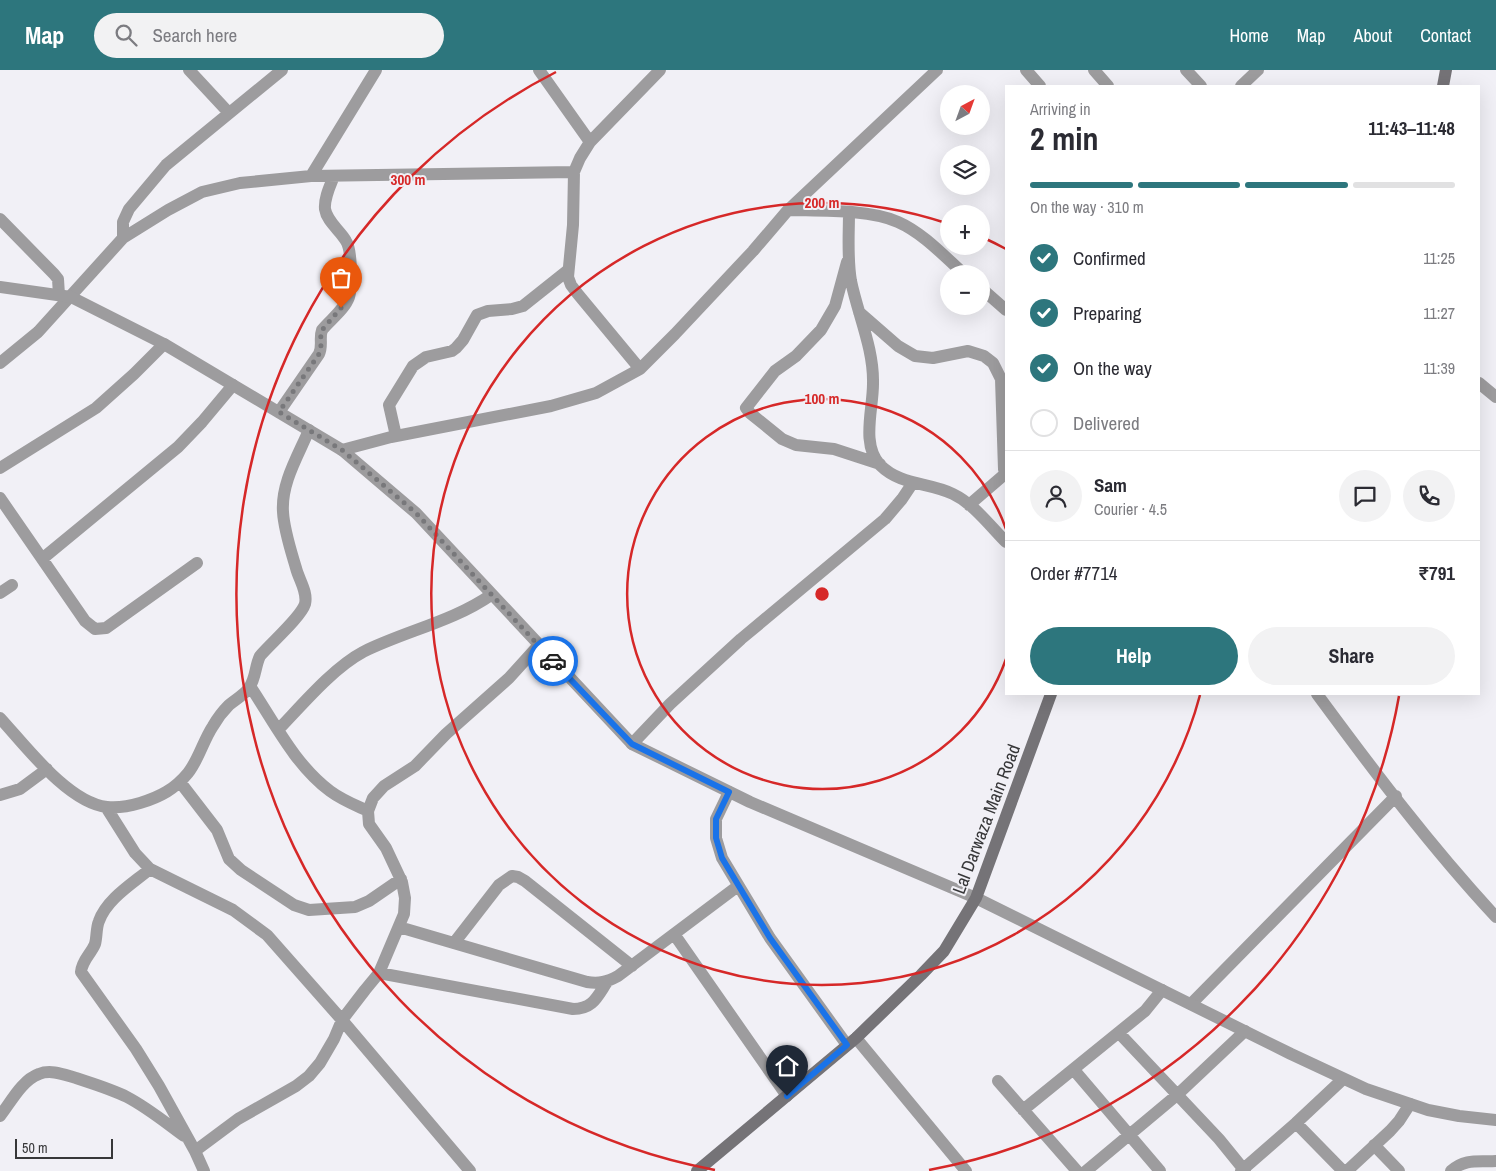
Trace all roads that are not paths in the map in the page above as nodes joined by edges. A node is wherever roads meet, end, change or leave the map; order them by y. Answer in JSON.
{"nodes":[{"id":1,"x":188,"y":70,"type":"edge"},
{"id":2,"x":282,"y":70,"type":"edge"},
{"id":3,"x":376,"y":70,"type":"edge"},
{"id":4,"x":539,"y":70,"type":"edge"},
{"id":5,"x":660,"y":70,"type":"edge"},
{"id":6,"x":937,"y":70,"type":"edge"},
{"id":7,"x":1026,"y":70,"type":"edge"},
{"id":8,"x":1094,"y":70,"type":"edge"},
{"id":9,"x":1186,"y":70,"type":"edge"},
{"id":10,"x":1258,"y":70,"type":"edge"},
{"id":11,"x":1446,"y":70,"type":"edge"},
{"id":12,"x":1039,"y":85,"type":"edge"},
{"id":13,"x":1107,"y":85,"type":"edge"},
{"id":14,"x":1200,"y":85,"type":"edge"},
{"id":15,"x":1242,"y":85,"type":"edge"},
{"id":16,"x":1443,"y":85,"type":"edge"},
{"id":17,"x":229,"y":113,"type":"junction"},
{"id":18,"x":590,"y":142,"type":"junction"},
{"id":19,"x":574,"y":172,"type":"junction"},
{"id":20,"x":311,"y":176,"type":"junction"},
{"id":21,"x":334,"y":176,"type":"junction"},
{"id":22,"x":788,"y":210,"type":"junction"},
{"id":23,"x":849,"y":212,"type":"junction"},
{"id":24,"x":0,"y":219,"type":"edge"},
{"id":25,"x":123,"y":238,"type":"junction"},
{"id":26,"x":848,"y":257,"type":"junction"},
{"id":27,"x":954,"y":265,"type":"edge"},
{"id":28,"x":567,"y":271,"type":"junction"},
{"id":29,"x":0,"y":287,"type":"edge"},
{"id":30,"x":65,"y":296,"type":"junction"},
{"id":31,"x":990,"y":296,"type":"edge"},
{"id":32,"x":1005,"y":309,"type":"edge"},
{"id":33,"x":859,"y":312,"type":"junction"},
{"id":34,"x":164,"y":344,"type":"junction"},
{"id":35,"x":0,"y":363,"type":"edge"},
{"id":36,"x":640,"y":369,"type":"junction"},
{"id":37,"x":1480,"y":384,"type":"edge"},
{"id":38,"x":233,"y":385,"type":"junction"},
{"id":39,"x":1496,"y":397,"type":"edge"},
{"id":40,"x":279,"y":412,"type":"junction"},
{"id":41,"x":308,"y":430,"type":"junction"},
{"id":42,"x":396,"y":436,"type":"junction"},
{"id":43,"x":342,"y":450,"type":"junction"},
{"id":44,"x":1005,"y":451,"type":"edge"},
{"id":45,"x":880,"y":464,"type":"junction"},
{"id":46,"x":0,"y":468,"type":"edge"},
{"id":47,"x":1005,"y":476,"type":"edge"},
{"id":48,"x":912,"y":484,"type":"junction"},
{"id":49,"x":0,"y":498,"type":"edge"},
{"id":50,"x":969,"y":505,"type":"junction"},
{"id":51,"x":1005,"y":541,"type":"edge"},
{"id":52,"x":42,"y":559,"type":"junction"},
{"id":53,"x":197,"y":563,"type":"dead end"},
{"id":54,"x":12,"y":585,"type":"dead end"},
{"id":55,"x":0,"y":593,"type":"edge"},
{"id":56,"x":491,"y":595,"type":"junction"},
{"id":57,"x":538,"y":646,"type":"junction"},
{"id":58,"x":250,"y":686,"type":"junction"},
{"id":59,"x":1052,"y":695,"type":"edge"},
{"id":60,"x":1318,"y":695,"type":"edge"},
{"id":61,"x":0,"y":718,"type":"edge"},
{"id":62,"x":278,"y":730,"type":"junction"},
{"id":63,"x":632,"y":744,"type":"junction"},
{"id":64,"x":47,"y":769,"type":"junction"},
{"id":65,"x":180,"y":782,"type":"junction"},
{"id":66,"x":729,"y":792,"type":"junction"},
{"id":67,"x":0,"y":795,"type":"edge"},
{"id":68,"x":1396,"y":796,"type":"junction"},
{"id":69,"x":106,"y":807,"type":"junction"},
{"id":70,"x":368,"y":811,"type":"junction"},
{"id":71,"x":150,"y":869,"type":"junction"},
{"id":72,"x":401,"y":879,"type":"junction"},
{"id":73,"x":738,"y":886,"type":"junction"},
{"id":74,"x":976,"y":898,"type":"junction"},
{"id":75,"x":1496,"y":917,"type":"edge"},
{"id":76,"x":398,"y":928,"type":"junction"},
{"id":77,"x":674,"y":934,"type":"junction"},
{"id":78,"x":454,"y":943,"type":"junction"},
{"id":79,"x":632,"y":966,"type":"junction"},
{"id":80,"x":380,"y":974,"type":"junction"},
{"id":81,"x":607,"y":982,"type":"junction"},
{"id":82,"x":1162,"y":990,"type":"junction"},
{"id":83,"x":1191,"y":1004,"type":"junction"},
{"id":84,"x":342,"y":1020,"type":"junction"},
{"id":85,"x":1245,"y":1031,"type":"junction"},
{"id":86,"x":1119,"y":1033,"type":"junction"},
{"id":87,"x":851,"y":1042,"type":"junction"},
{"id":88,"x":1074,"y":1070,"type":"junction"},
{"id":89,"x":1343,"y":1079,"type":"junction"},
{"id":90,"x":998,"y":1081,"type":"dead end"},
{"id":91,"x":1177,"y":1095,"type":"junction"},
{"id":92,"x":787,"y":1096,"type":"junction"},
{"id":93,"x":1410,"y":1104,"type":"junction"},
{"id":94,"x":1023,"y":1110,"type":"junction"},
{"id":95,"x":0,"y":1116,"type":"edge"},
{"id":96,"x":1496,"y":1120,"type":"edge"},
{"id":97,"x":1296,"y":1123,"type":"junction"},
{"id":98,"x":1129,"y":1134,"type":"junction"},
{"id":99,"x":188,"y":1138,"type":"junction"},
{"id":100,"x":1374,"y":1145,"type":"junction"},
{"id":101,"x":195,"y":1151,"type":"junction"},
{"id":102,"x":1496,"y":1161,"type":"edge"},
{"id":103,"x":1243,"y":1170,"type":"edge"},
{"id":104,"x":204,"y":1171,"type":"edge"},
{"id":105,"x":470,"y":1171,"type":"edge"},
{"id":106,"x":697,"y":1171,"type":"edge"},
{"id":107,"x":966,"y":1171,"type":"edge"},
{"id":108,"x":1077,"y":1171,"type":"edge"},
{"id":109,"x":1086,"y":1171,"type":"edge"},
{"id":110,"x":1160,"y":1171,"type":"edge"},
{"id":111,"x":1343,"y":1171,"type":"edge"},
{"id":112,"x":1348,"y":1171,"type":"edge"},
{"id":113,"x":1399,"y":1171,"type":"edge"},
{"id":114,"x":1452,"y":1171,"type":"edge"}],
"edges":[{"from":1,"to":17,"type":"street"},
{"from":2,"to":17,"type":"street"},
{"from":3,"to":20,"type":"street"},
{"from":4,"to":18,"type":"street"},
{"from":5,"to":18,"type":"street"},
{"from":6,"to":22,"type":"street"},
{"from":7,"to":12,"type":"street"},
{"from":8,"to":13,"type":"street"},
{"from":9,"to":14,"type":"street"},
{"from":10,"to":15,"type":"street"},
{"from":11,"to":16,"type":"main road"},
{"from":17,"to":25,"type":"street"},
{"from":18,"to":19,"type":"street"},
{"from":19,"to":21,"type":"street"},
{"from":19,"to":28,"type":"street"},
{"from":20,"to":21,"type":"street"},
{"from":20,"to":25,"type":"street"},
{"from":21,"to":40,"type":"street"},
{"from":22,"to":23,"type":"street"},
{"from":22,"to":36,"type":"street"},
{"from":23,"to":26,"type":"street"},
{"from":23,"to":27,"type":"street"},
{"from":24,"to":30,"type":"street"},
{"from":25,"to":30,"type":"street"},
{"from":26,"to":33,"type":"street"},
{"from":26,"to":45,"type":"street"},
{"from":28,"to":36,"type":"street"},
{"from":28,"to":42,"type":"street"},
{"from":29,"to":30,"type":"street"},
{"from":30,"to":34,"type":"street"},
{"from":30,"to":35,"type":"street"},
{"from":31,"to":32,"type":"street"},
{"from":33,"to":44,"type":"street"},
{"from":33,"to":45,"type":"street"},
{"from":34,"to":38,"type":"street"},
{"from":34,"to":46,"type":"street"},
{"from":36,"to":42,"type":"street"},
{"from":37,"to":39,"type":"street"},
{"from":38,"to":40,"type":"street"},
{"from":38,"to":52,"type":"street"},
{"from":40,"to":41,"type":"street"},
{"from":41,"to":43,"type":"street"},
{"from":41,"to":58,"type":"street"},
{"from":42,"to":43,"type":"street"},
{"from":43,"to":56,"type":"street"},
{"from":45,"to":48,"type":"street"},
{"from":47,"to":50,"type":"street"},
{"from":48,"to":50,"type":"street"},
{"from":48,"to":63,"type":"street"},
{"from":49,"to":52,"type":"street"},
{"from":50,"to":51,"type":"street"},
{"from":52,"to":53,"type":"street"},
{"from":54,"to":55,"type":"street"},
{"from":56,"to":57,"type":"street"},
{"from":56,"to":62,"type":"street"},
{"from":57,"to":63,"type":"street"},
{"from":57,"to":70,"type":"street"},
{"from":58,"to":62,"type":"street"},
{"from":58,"to":65,"type":"street"},
{"from":59,"to":74,"type":"main road","name":"Lal Darwaza Main Road"},
{"from":60,"to":68,"type":"street"},
{"from":61,"to":64,"type":"street"},
{"from":62,"to":70,"type":"street"},
{"from":63,"to":66,"type":"street"},
{"from":64,"to":67,"type":"street"},
{"from":64,"to":69,"type":"street"},
{"from":65,"to":69,"type":"street"},
{"from":65,"to":72,"type":"street"},
{"from":66,"to":73,"type":"street"},
{"from":66,"to":74,"type":"street"},
{"from":68,"to":75,"type":"street"},
{"from":68,"to":83,"type":"street"},
{"from":69,"to":71,"type":"street"},
{"from":70,"to":72,"type":"street"},
{"from":71,"to":84,"type":"street"},
{"from":71,"to":99,"type":"street"},
{"from":72,"to":76,"type":"street"},
{"from":73,"to":77,"type":"street"},
{"from":73,"to":87,"type":"street"},
{"from":74,"to":82,"type":"street"},
{"from":74,"to":87,"type":"main road","name":"Lal Darwaza Main Road"},
{"from":76,"to":78,"type":"street"},
{"from":76,"to":80,"type":"street"},
{"from":77,"to":79,"type":"street"},
{"from":77,"to":92,"type":"street"},
{"from":78,"to":79,"type":"street"},
{"from":78,"to":81,"type":"street"},
{"from":79,"to":81,"type":"street"},
{"from":80,"to":81,"type":"street"},
{"from":80,"to":84,"type":"street"},
{"from":82,"to":83,"type":"street"},
{"from":82,"to":86,"type":"street"},
{"from":83,"to":85,"type":"street"},
{"from":84,"to":101,"type":"street"},
{"from":84,"to":105,"type":"street"},
{"from":85,"to":89,"type":"street"},
{"from":85,"to":91,"type":"street"},
{"from":86,"to":88,"type":"street"},
{"from":86,"to":91,"type":"street"},
{"from":87,"to":92,"type":"main road","name":"Lal Darwaza Main Road"},
{"from":87,"to":107,"type":"street"},
{"from":88,"to":94,"type":"street"},
{"from":88,"to":98,"type":"street"},
{"from":89,"to":93,"type":"street"},
{"from":89,"to":97,"type":"street"},
{"from":90,"to":94,"type":"street"},
{"from":91,"to":98,"type":"street"},
{"from":91,"to":103,"type":"street"},
{"from":92,"to":106,"type":"main road","name":"Lal Darwaza Main Road"},
{"from":93,"to":96,"type":"street"},
{"from":93,"to":100,"type":"street"},
{"from":94,"to":108,"type":"street"},
{"from":95,"to":99,"type":"street"},
{"from":97,"to":103,"type":"street"},
{"from":97,"to":111,"type":"street"},
{"from":98,"to":109,"type":"street"},
{"from":98,"to":110,"type":"street"},
{"from":99,"to":101,"type":"street"},
{"from":100,"to":112,"type":"street"},
{"from":100,"to":113,"type":"street"},
{"from":101,"to":104,"type":"street"},
{"from":102,"to":114,"type":"street"}]}
